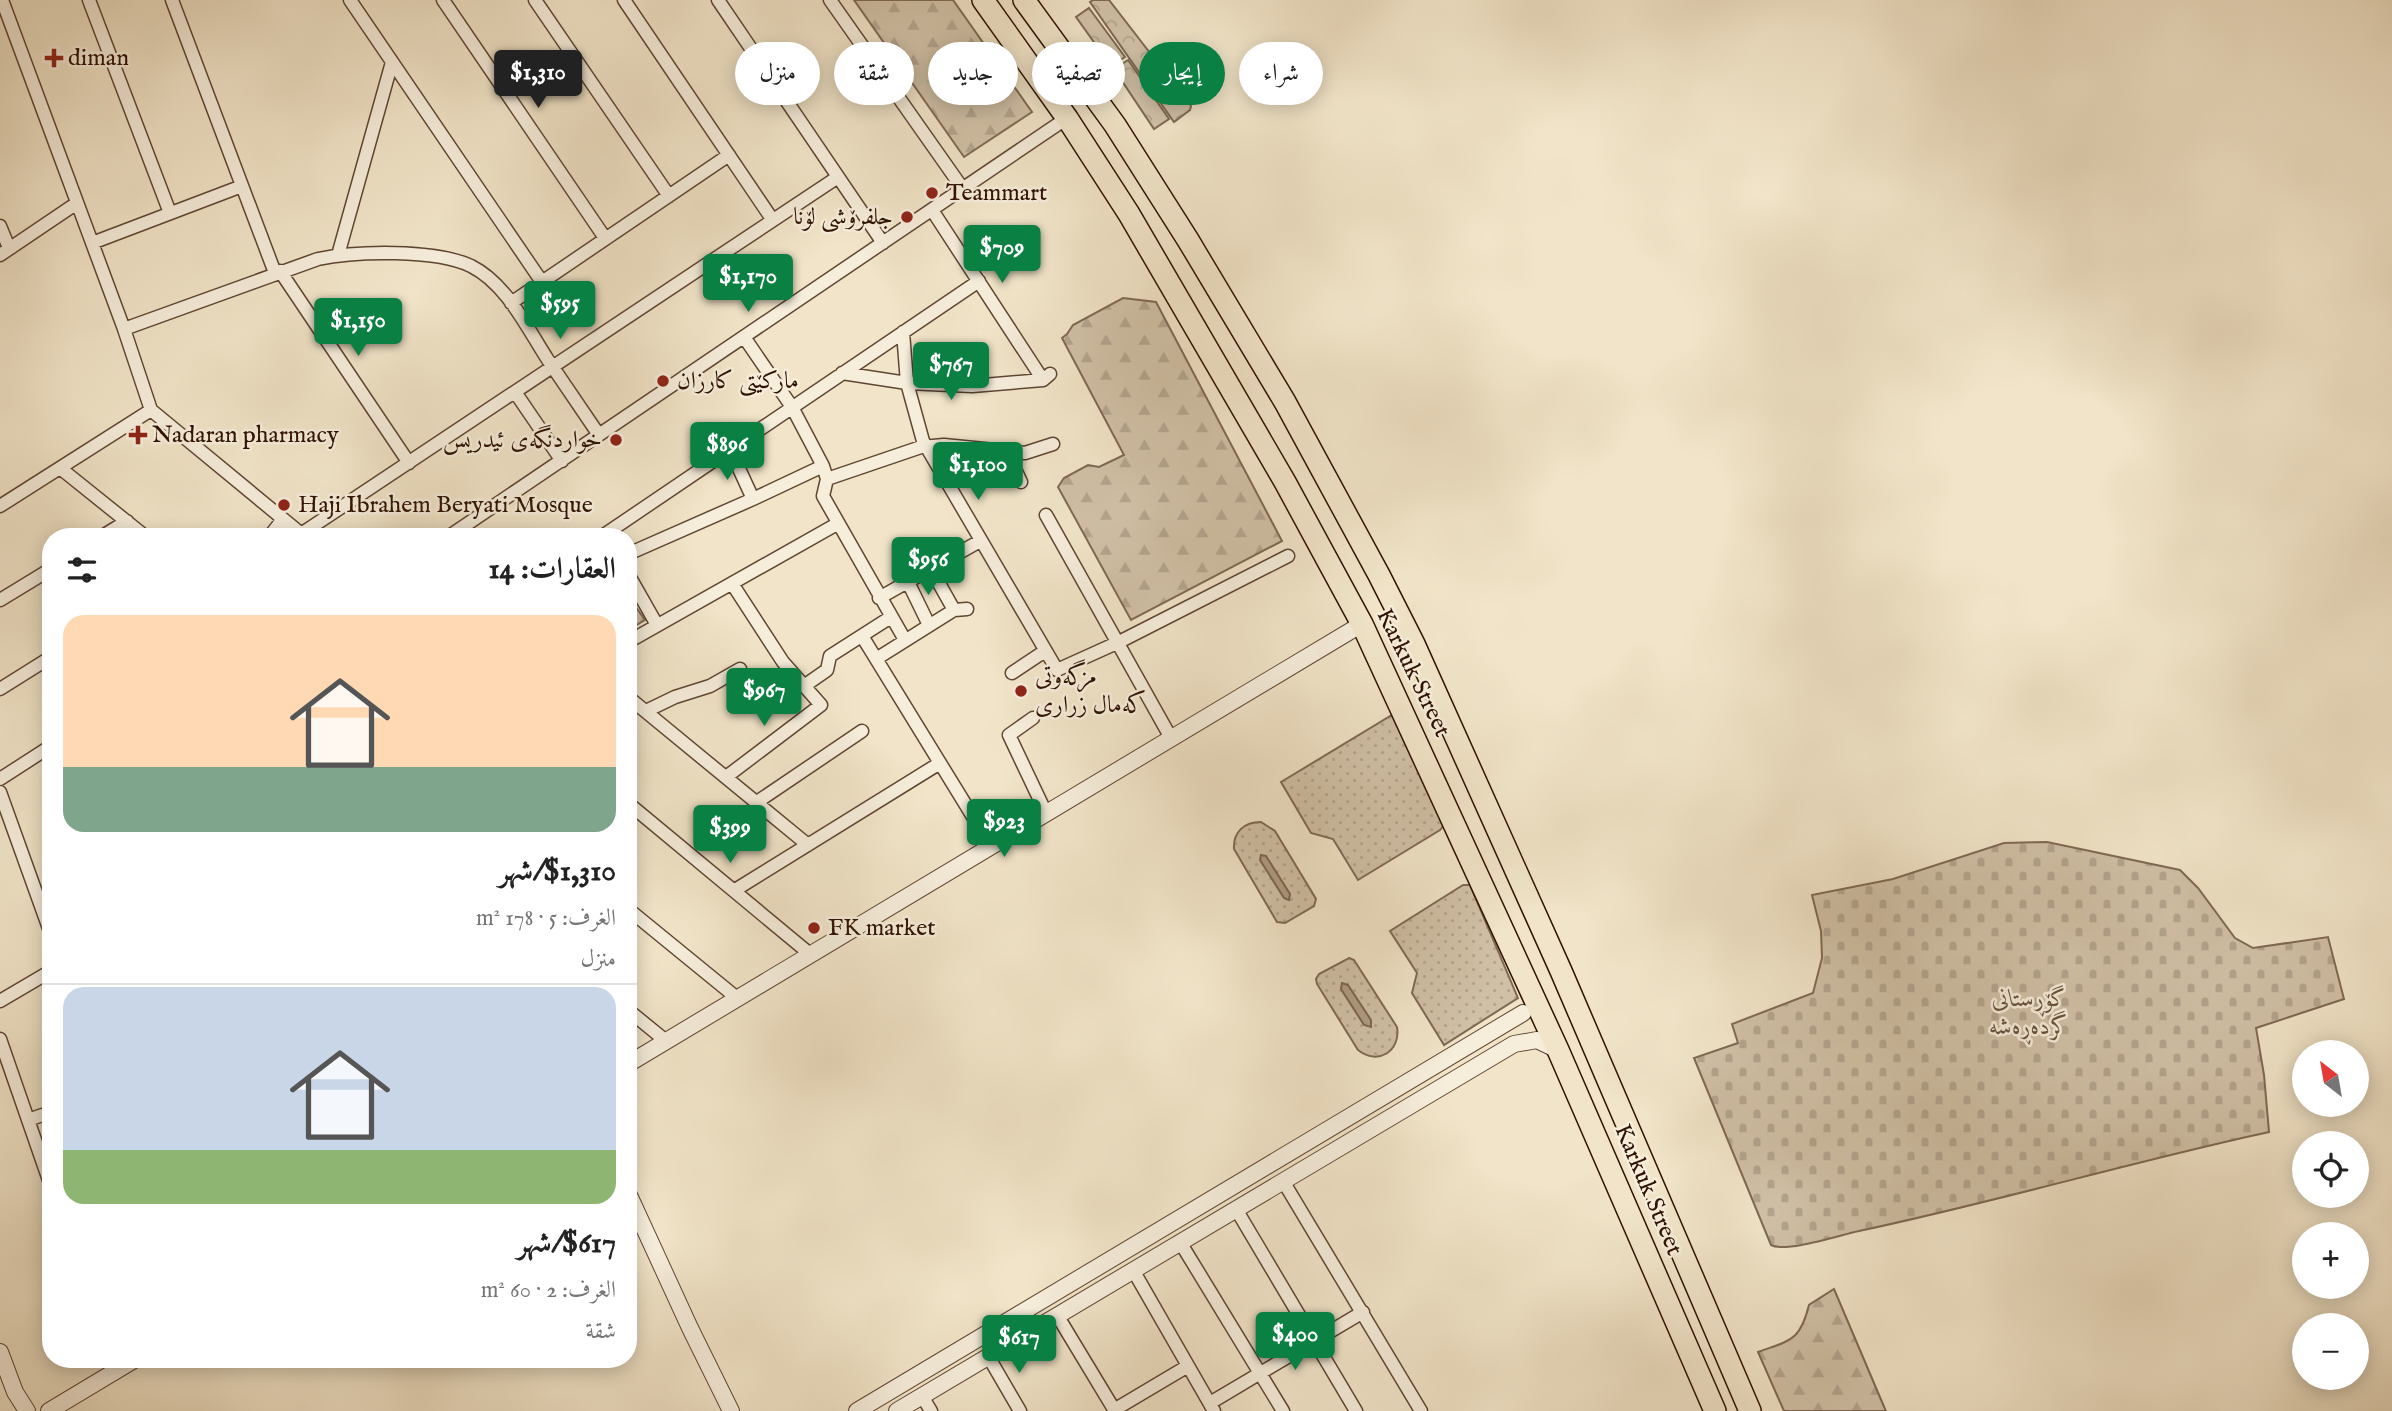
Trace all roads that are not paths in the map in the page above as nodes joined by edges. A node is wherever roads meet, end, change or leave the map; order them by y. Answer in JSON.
{"nodes":[{"id":1,"x":2,"y":0,"type":"edge"},
{"id":2,"x":89,"y":0,"type":"edge"},
{"id":3,"x":172,"y":0,"type":"edge"},
{"id":4,"x":350,"y":0,"type":"edge"},
{"id":5,"x":443,"y":0,"type":"edge"},
{"id":6,"x":535,"y":0,"type":"edge"},
{"id":7,"x":624,"y":0,"type":"edge"},
{"id":8,"x":718,"y":0,"type":"edge"},
{"id":9,"x":830,"y":0,"type":"edge"},
{"id":10,"x":982,"y":0,"type":"edge"},
{"id":11,"x":1024,"y":0,"type":"edge"},
{"id":12,"x":392,"y":62,"type":"junction"},
{"id":13,"x":1067,"y":118,"type":"junction"},
{"id":14,"x":729,"y":155,"type":"junction"},
{"id":15,"x":838,"y":177,"type":"junction"},
{"id":16,"x":242,"y":186,"type":"junction"},
{"id":17,"x":963,"y":190,"type":"junction"},
{"id":18,"x":669,"y":196,"type":"junction"},
{"id":19,"x":77,"y":203,"type":"junction"},
{"id":20,"x":932,"y":210,"type":"junction"},
{"id":21,"x":170,"y":213,"type":"junction"},
{"id":22,"x":772,"y":219,"type":"junction"},
{"id":23,"x":0,"y":226,"type":"edge"},
{"id":24,"x":605,"y":238,"type":"junction"},
{"id":25,"x":92,"y":243,"type":"junction"},
{"id":26,"x":883,"y":243,"type":"junction"},
{"id":27,"x":4,"y":251,"type":"edge"},
{"id":28,"x":338,"y":255,"type":"junction"},
{"id":29,"x":277,"y":272,"type":"junction"},
{"id":30,"x":979,"y":281,"type":"junction"},
{"id":31,"x":542,"y":282,"type":"junction"},
{"id":32,"x":511,"y":303,"type":"junction"},
{"id":33,"x":124,"y":329,"type":"junction"},
{"id":34,"x":903,"y":332,"type":"junction"},
{"id":35,"x":744,"y":337,"type":"junction"},
{"id":36,"x":552,"y":366,"type":"junction"},
{"id":37,"x":842,"y":373,"type":"junction"},
{"id":38,"x":907,"y":383,"type":"junction"},
{"id":39,"x":515,"y":391,"type":"junction"},
{"id":40,"x":792,"y":407,"type":"junction"},
{"id":41,"x":151,"y":410,"type":"junction"},
{"id":42,"x":599,"y":435,"type":"junction"},
{"id":43,"x":1053,"y":444,"type":"dead end"},
{"id":44,"x":927,"y":447,"type":"junction"},
{"id":45,"x":730,"y":449,"type":"junction"},
{"id":46,"x":1007,"y":452,"type":"junction"},
{"id":47,"x":562,"y":461,"type":"junction"},
{"id":48,"x":409,"y":463,"type":"junction"},
{"id":49,"x":1320,"y":464,"type":"junction"},
{"id":50,"x":823,"y":466,"type":"junction"},
{"id":51,"x":60,"y":468,"type":"junction"},
{"id":52,"x":827,"y":479,"type":"junction"},
{"id":53,"x":1021,"y":482,"type":"dead end"},
{"id":54,"x":1285,"y":482,"type":"junction"},
{"id":55,"x":753,"y":499,"type":"junction"},
{"id":56,"x":0,"y":506,"type":"edge"},
{"id":57,"x":1046,"y":514,"type":"dead end"},
{"id":58,"x":284,"y":519,"type":"junction"},
{"id":59,"x":127,"y":521,"type":"junction"},
{"id":60,"x":837,"y":524,"type":"junction"},
{"id":61,"x":116,"y":528,"type":"edge"},
{"id":62,"x":135,"y":528,"type":"edge"},
{"id":63,"x":276,"y":528,"type":"edge"},
{"id":64,"x":294,"y":528,"type":"edge"},
{"id":65,"x":315,"y":528,"type":"edge"},
{"id":66,"x":462,"y":528,"type":"edge"},
{"id":67,"x":616,"y":528,"type":"edge"},
{"id":68,"x":980,"y":541,"type":"junction"},
{"id":69,"x":637,"y":550,"type":"edge"},
{"id":70,"x":1288,"y":556,"type":"dead end"},
{"id":71,"x":931,"y":569,"type":"junction"},
{"id":72,"x":42,"y":574,"type":"edge"},
{"id":73,"x":908,"y":582,"type":"junction"},
{"id":74,"x":733,"y":585,"type":"junction"},
{"id":75,"x":637,"y":590,"type":"edge"},
{"id":76,"x":879,"y":598,"type":"junction"},
{"id":77,"x":0,"y":600,"type":"edge"},
{"id":78,"x":891,"y":617,"type":"junction"},
{"id":79,"x":1362,"y":624,"type":"junction"},
{"id":80,"x":657,"y":625,"type":"junction"},
{"id":81,"x":929,"y":625,"type":"junction"},
{"id":82,"x":862,"y":636,"type":"junction"},
{"id":83,"x":637,"y":637,"type":"edge"},
{"id":84,"x":905,"y":640,"type":"junction"},
{"id":85,"x":1119,"y":642,"type":"junction"},
{"id":86,"x":1045,"y":651,"type":"junction"},
{"id":87,"x":876,"y":659,"type":"junction"},
{"id":88,"x":42,"y":663,"type":"edge"},
{"id":89,"x":740,"y":669,"type":"dead end"},
{"id":90,"x":1013,"y":673,"type":"dead end"},
{"id":91,"x":804,"y":686,"type":"junction"},
{"id":92,"x":0,"y":689,"type":"edge"},
{"id":93,"x":637,"y":704,"type":"edge"},
{"id":94,"x":646,"y":711,"type":"junction"},
{"id":95,"x":1033,"y":718,"type":"dead end"},
{"id":96,"x":862,"y":731,"type":"dead end"},
{"id":97,"x":1171,"y":738,"type":"junction"},
{"id":98,"x":42,"y":752,"type":"edge"},
{"id":99,"x":940,"y":763,"type":"junction"},
{"id":100,"x":726,"y":777,"type":"junction"},
{"id":101,"x":0,"y":779,"type":"edge"},
{"id":102,"x":0,"y":792,"type":"edge"},
{"id":103,"x":757,"y":802,"type":"junction"},
{"id":104,"x":637,"y":810,"type":"edge"},
{"id":105,"x":1046,"y":813,"type":"junction"},
{"id":106,"x":808,"y":845,"type":"junction"},
{"id":107,"x":991,"y":846,"type":"junction"},
{"id":108,"x":735,"y":890,"type":"junction"},
{"id":109,"x":42,"y":909,"type":"edge"},
{"id":110,"x":637,"y":916,"type":"edge"},
{"id":111,"x":810,"y":954,"type":"junction"},
{"id":112,"x":42,"y":976,"type":"edge"},
{"id":113,"x":1526,"y":982,"type":"junction"},
{"id":114,"x":737,"y":998,"type":"junction"},
{"id":115,"x":0,"y":1001,"type":"edge"},
{"id":116,"x":1523,"y":1013,"type":"junction"},
{"id":117,"x":637,"y":1017,"type":"edge"},
{"id":118,"x":0,"y":1039,"type":"edge"},
{"id":119,"x":666,"y":1041,"type":"junction"},
{"id":120,"x":1514,"y":1044,"type":"junction"},
{"id":121,"x":1558,"y":1050,"type":"junction"},
{"id":122,"x":637,"y":1059,"type":"edge"},
{"id":123,"x":42,"y":1115,"type":"edge"},
{"id":124,"x":28,"y":1120,"type":"junction"},
{"id":125,"x":42,"y":1160,"type":"edge"},
{"id":126,"x":1283,"y":1181,"type":"junction"},
{"id":127,"x":1236,"y":1209,"type":"junction"},
{"id":128,"x":1194,"y":1210,"type":"junction"},
{"id":129,"x":637,"y":1213,"type":"edge"},
{"id":130,"x":1204,"y":1228,"type":"junction"},
{"id":131,"x":1180,"y":1242,"type":"junction"},
{"id":132,"x":1133,"y":1270,"type":"junction"},
{"id":133,"x":1363,"y":1312,"type":"junction"},
{"id":134,"x":1057,"y":1315,"type":"junction"},
{"id":135,"x":1314,"y":1341,"type":"junction"},
{"id":136,"x":962,"y":1349,"type":"junction"},
{"id":137,"x":0,"y":1352,"type":"edge"},
{"id":138,"x":988,"y":1356,"type":"junction"},
{"id":139,"x":972,"y":1366,"type":"junction"},
{"id":140,"x":1188,"y":1366,"type":"junction"},
{"id":141,"x":111,"y":1368,"type":"edge"},
{"id":142,"x":1260,"y":1373,"type":"junction"},
{"id":143,"x":922,"y":1396,"type":"junction"},
{"id":144,"x":1212,"y":1407,"type":"edge"},
{"id":145,"x":1114,"y":1410,"type":"edge"},
{"id":146,"x":27,"y":1411,"type":"edge"},
{"id":147,"x":49,"y":1411,"type":"edge"},
{"id":148,"x":730,"y":1411,"type":"edge"},
{"id":149,"x":857,"y":1411,"type":"edge"},
{"id":150,"x":897,"y":1411,"type":"edge"},
{"id":151,"x":930,"y":1411,"type":"edge"},
{"id":152,"x":1020,"y":1411,"type":"edge"},
{"id":153,"x":1283,"y":1411,"type":"edge"},
{"id":154,"x":1356,"y":1411,"type":"edge"},
{"id":155,"x":1421,"y":1411,"type":"edge"},
{"id":156,"x":1715,"y":1411,"type":"edge"},
{"id":157,"x":1750,"y":1411,"type":"edge"}],
"edges":[{"from":1,"to":19,"type":"street"},
{"from":2,"to":21,"type":"street"},
{"from":3,"to":16,"type":"street"},
{"from":4,"to":12,"type":"street"},
{"from":5,"to":24,"type":"street"},
{"from":6,"to":18,"type":"street"},
{"from":7,"to":14,"type":"street"},
{"from":8,"to":15,"type":"street"},
{"from":9,"to":17,"type":"street"},
{"from":10,"to":13,"type":"highway","name":"Karkuk Street"},
{"from":11,"to":49,"type":"highway","name":"Karkuk Street"},
{"from":12,"to":28,"type":"street"},
{"from":12,"to":31,"type":"street"},
{"from":13,"to":17,"type":"street"},
{"from":13,"to":54,"type":"highway","name":"Karkuk Street"},
{"from":14,"to":18,"type":"street"},
{"from":14,"to":22,"type":"street"},
{"from":15,"to":22,"type":"street"},
{"from":15,"to":26,"type":"street"},
{"from":16,"to":21,"type":"street"},
{"from":16,"to":29,"type":"street"},
{"from":17,"to":20,"type":"street"},
{"from":18,"to":24,"type":"street"},
{"from":19,"to":25,"type":"street"},
{"from":19,"to":27,"type":"street"},
{"from":20,"to":26,"type":"street"},
{"from":20,"to":30,"type":"street"},
{"from":21,"to":25,"type":"street"},
{"from":22,"to":36,"type":"street"},
{"from":23,"to":27,"type":"street"},
{"from":24,"to":31,"type":"street"},
{"from":25,"to":33,"type":"street"},
{"from":26,"to":35,"type":"street"},
{"from":28,"to":29,"type":"street"},
{"from":28,"to":32,"type":"street"},
{"from":29,"to":33,"type":"street"},
{"from":29,"to":48,"type":"street"},
{"from":30,"to":34,"type":"street"},
{"from":30,"to":38,"type":"street"},
{"from":31,"to":32,"type":"street"},
{"from":32,"to":36,"type":"street"},
{"from":33,"to":41,"type":"street"},
{"from":34,"to":37,"type":"street"},
{"from":34,"to":38,"type":"street"},
{"from":35,"to":40,"type":"street"},
{"from":35,"to":42,"type":"street"},
{"from":36,"to":39,"type":"street"},
{"from":36,"to":42,"type":"street"},
{"from":37,"to":38,"type":"street"},
{"from":37,"to":40,"type":"street"},
{"from":38,"to":44,"type":"street"},
{"from":39,"to":47,"type":"street"},
{"from":39,"to":48,"type":"street"},
{"from":40,"to":45,"type":"street"},
{"from":40,"to":50,"type":"street"},
{"from":41,"to":51,"type":"street"},
{"from":41,"to":58,"type":"street"},
{"from":42,"to":47,"type":"street"},
{"from":43,"to":46,"type":"street"},
{"from":44,"to":46,"type":"street"},
{"from":44,"to":52,"type":"street"},
{"from":44,"to":68,"type":"street"},
{"from":45,"to":55,"type":"street"},
{"from":45,"to":67,"type":"street"},
{"from":46,"to":53,"type":"street"},
{"from":47,"to":66,"type":"street"},
{"from":48,"to":65,"type":"street"},
{"from":49,"to":54,"type":"highway"},
{"from":49,"to":157,"type":"highway","name":"Karkuk Street"},
{"from":50,"to":52,"type":"street"},
{"from":50,"to":55,"type":"street"},
{"from":51,"to":56,"type":"street"},
{"from":51,"to":59,"type":"street"},
{"from":52,"to":60,"type":"street"},
{"from":54,"to":79,"type":"highway","name":"Karkuk Street"},
{"from":55,"to":69,"type":"street"},
{"from":57,"to":85,"type":"street"},
{"from":58,"to":63,"type":"street"},
{"from":58,"to":64,"type":"street"},
{"from":59,"to":61,"type":"street"},
{"from":59,"to":62,"type":"street"},
{"from":60,"to":74,"type":"street"},
{"from":60,"to":76,"type":"street"},
{"from":68,"to":71,"type":"street"},
{"from":68,"to":86,"type":"street"},
{"from":70,"to":85,"type":"street"},
{"from":71,"to":73,"type":"street"},
{"from":71,"to":81,"type":"street"},
{"from":72,"to":77,"type":"street"},
{"from":73,"to":76,"type":"street"},
{"from":73,"to":81,"type":"street"},
{"from":74,"to":80,"type":"street"},
{"from":74,"to":91,"type":"street"},
{"from":75,"to":80,"type":"street"},
{"from":76,"to":78,"type":"street"},
{"from":78,"to":82,"type":"street"},
{"from":78,"to":84,"type":"street"},
{"from":79,"to":97,"type":"street"},
{"from":79,"to":113,"type":"highway","name":"Karkuk Street"},
{"from":80,"to":83,"type":"street"},
{"from":81,"to":84,"type":"street"},
{"from":82,"to":87,"type":"street"},
{"from":82,"to":91,"type":"street"},
{"from":84,"to":87,"type":"street"},
{"from":85,"to":86,"type":"street"},
{"from":85,"to":97,"type":"street"},
{"from":86,"to":90,"type":"street"},
{"from":87,"to":99,"type":"street"},
{"from":88,"to":92,"type":"street"},
{"from":89,"to":94,"type":"street"},
{"from":91,"to":100,"type":"street"},
{"from":93,"to":94,"type":"street"},
{"from":94,"to":100,"type":"street"},
{"from":95,"to":105,"type":"street"},
{"from":96,"to":103,"type":"street"},
{"from":97,"to":105,"type":"street"},
{"from":98,"to":101,"type":"street"},
{"from":99,"to":106,"type":"street"},
{"from":99,"to":107,"type":"street"},
{"from":100,"to":103,"type":"street"},
{"from":102,"to":109,"type":"street"},
{"from":103,"to":106,"type":"street"},
{"from":104,"to":108,"type":"street"},
{"from":105,"to":107,"type":"street"},
{"from":106,"to":108,"type":"street"},
{"from":107,"to":111,"type":"street"},
{"from":108,"to":111,"type":"street"},
{"from":110,"to":114,"type":"street"},
{"from":111,"to":114,"type":"street"},
{"from":112,"to":115,"type":"street"},
{"from":113,"to":116,"type":"street"},
{"from":113,"to":121,"type":"highway","name":"Karkuk Street"},
{"from":114,"to":119,"type":"street"},
{"from":116,"to":120,"type":"street"},
{"from":116,"to":128,"type":"street"},
{"from":117,"to":119,"type":"street"},
{"from":118,"to":124,"type":"street"},
{"from":119,"to":122,"type":"street"},
{"from":120,"to":121,"type":"street"},
{"from":120,"to":126,"type":"street"},
{"from":121,"to":156,"type":"highway","name":"Karkuk Street"},
{"from":123,"to":124,"type":"street"},
{"from":124,"to":125,"type":"street"},
{"from":126,"to":127,"type":"street"},
{"from":126,"to":133,"type":"street"},
{"from":127,"to":130,"type":"street"},
{"from":127,"to":135,"type":"street"},
{"from":128,"to":130,"type":"street"},
{"from":128,"to":136,"type":"street"},
{"from":129,"to":148,"type":"street"},
{"from":130,"to":131,"type":"street"},
{"from":131,"to":132,"type":"street"},
{"from":131,"to":142,"type":"street"},
{"from":132,"to":134,"type":"street"},
{"from":132,"to":140,"type":"street"},
{"from":133,"to":135,"type":"street"},
{"from":133,"to":155,"type":"street"},
{"from":134,"to":138,"type":"street"},
{"from":134,"to":145,"type":"street"},
{"from":135,"to":142,"type":"street"},
{"from":135,"to":154,"type":"street"},
{"from":136,"to":139,"type":"street"},
{"from":136,"to":149,"type":"street"},
{"from":137,"to":146,"type":"street"},
{"from":138,"to":139,"type":"street"},
{"from":138,"to":152,"type":"street"},
{"from":139,"to":143,"type":"street"},
{"from":140,"to":144,"type":"street"},
{"from":140,"to":145,"type":"street"},
{"from":141,"to":147,"type":"street"},
{"from":142,"to":144,"type":"street"},
{"from":142,"to":153,"type":"street"},
{"from":143,"to":150,"type":"street"},
{"from":143,"to":151,"type":"street"}]}
